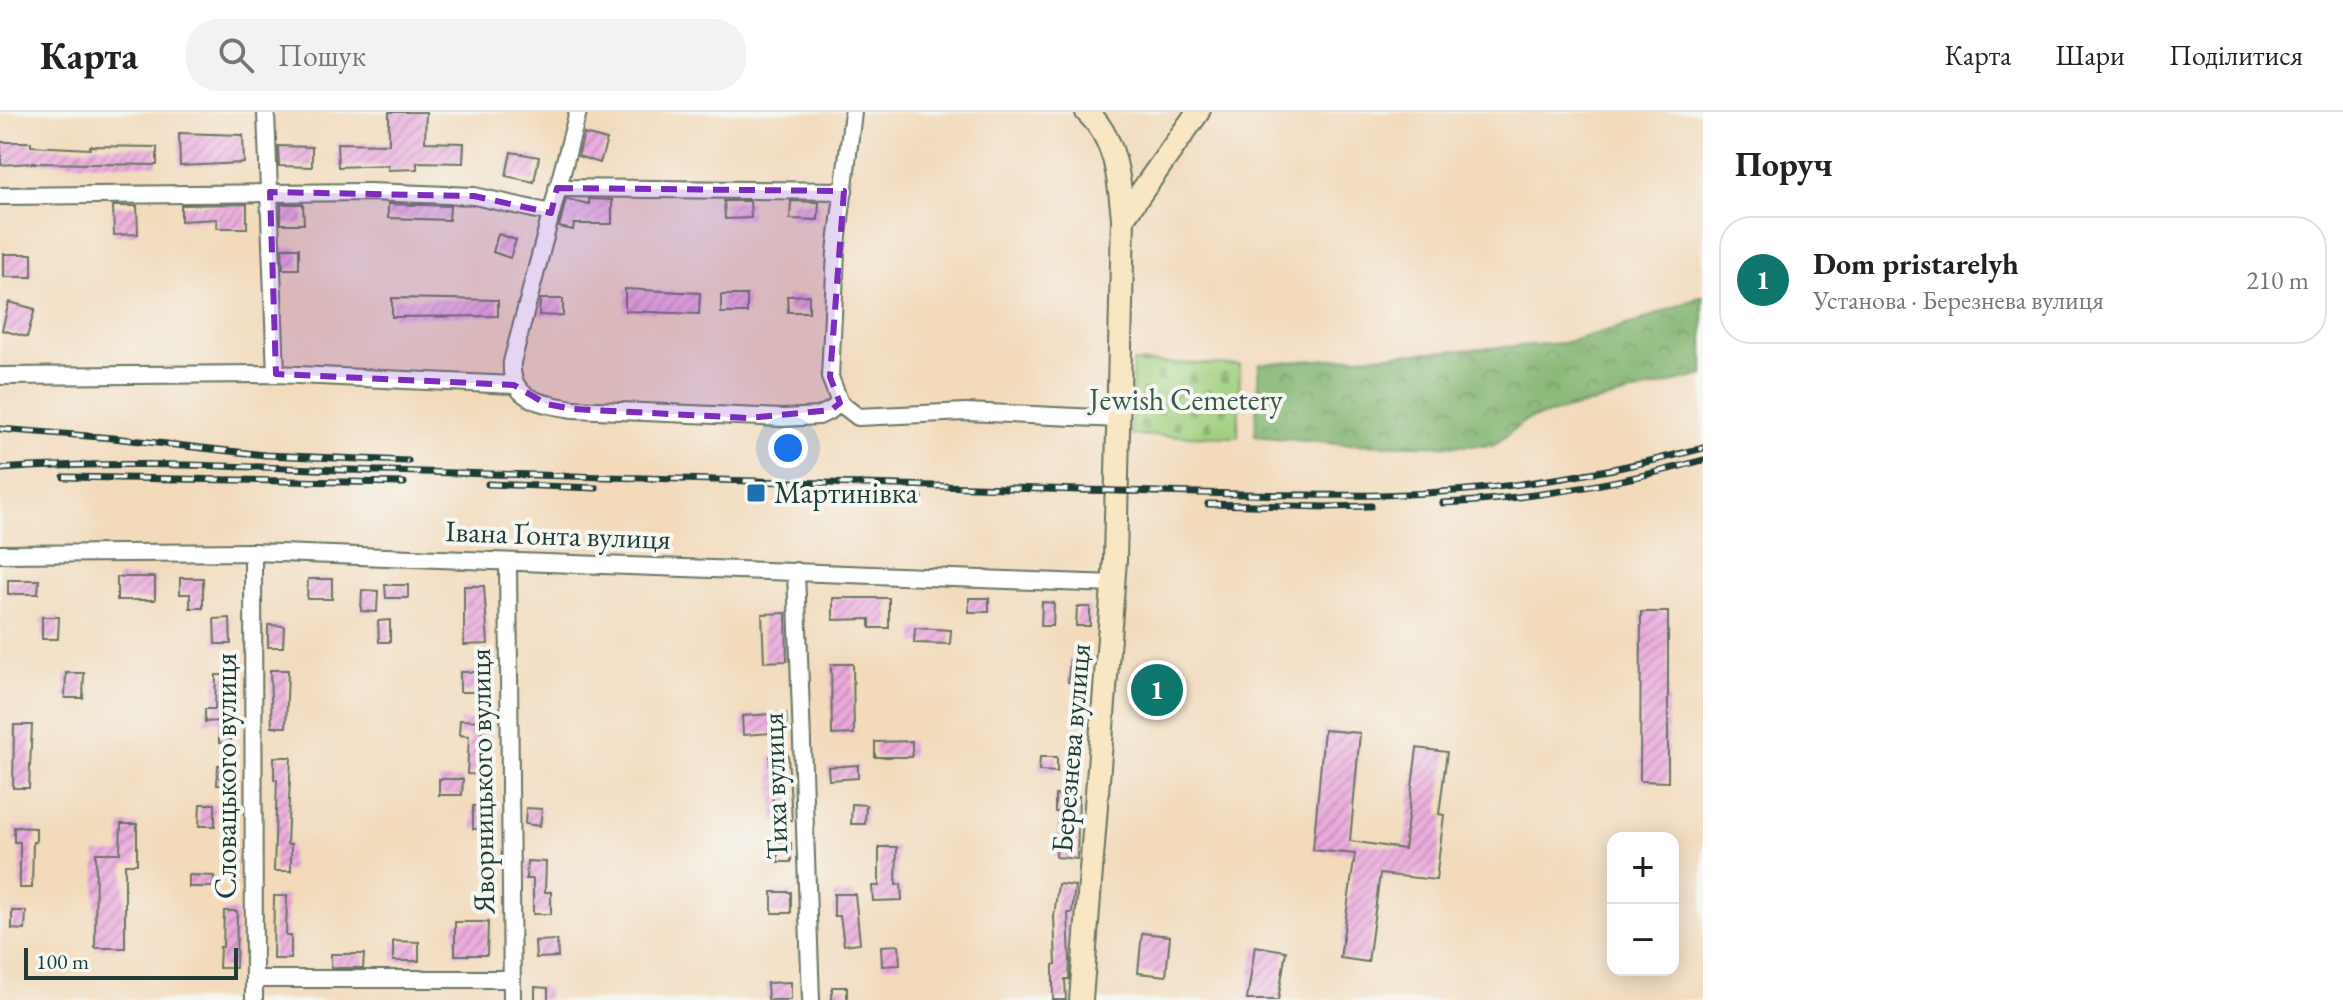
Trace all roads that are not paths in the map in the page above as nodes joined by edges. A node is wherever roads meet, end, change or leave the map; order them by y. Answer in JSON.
{"nodes":[{"id":1,"x":266,"y":112,"type":"edge"},
{"id":2,"x":578,"y":112,"type":"edge"},
{"id":3,"x":853,"y":112,"type":"edge"},
{"id":4,"x":1087,"y":112,"type":"edge"},
{"id":5,"x":1198,"y":112,"type":"edge"},
{"id":6,"x":557,"y":188,"type":"junction"},
{"id":7,"x":844,"y":191,"type":"junction"},
{"id":8,"x":270,"y":192,"type":"junction"},
{"id":9,"x":0,"y":196,"type":"edge"},
{"id":10,"x":551,"y":213,"type":"junction"},
{"id":11,"x":1123,"y":218,"type":"junction"},
{"id":12,"x":276,"y":374,"type":"junction"},
{"id":13,"x":0,"y":376,"type":"edge"},
{"id":14,"x":514,"y":385,"type":"junction"},
{"id":15,"x":840,"y":403,"type":"junction"},
{"id":16,"x":1119,"y":419,"type":"junction"},
{"id":17,"x":253,"y":552,"type":"junction"},
{"id":18,"x":0,"y":554,"type":"edge"},
{"id":19,"x":508,"y":562,"type":"junction"},
{"id":20,"x":796,"y":571,"type":"junction"},
{"id":21,"x":1114,"y":584,"type":"junction"},
{"id":22,"x":254,"y":979,"type":"junction"},
{"id":23,"x":512,"y":979,"type":"junction"},
{"id":24,"x":254,"y":1000,"type":"edge"},
{"id":25,"x":512,"y":1000,"type":"edge"},
{"id":26,"x":811,"y":1000,"type":"edge"},
{"id":27,"x":1081,"y":1000,"type":"edge"}],
"edges":[{"from":1,"to":8,"type":"street"},
{"from":2,"to":6,"type":"street"},
{"from":3,"to":7,"type":"street"},
{"from":4,"to":11,"type":"main road","name":"Березнева вулиця"},
{"from":5,"to":11,"type":"main road"},
{"from":6,"to":7,"type":"street"},
{"from":6,"to":10,"type":"street"},
{"from":7,"to":15,"type":"street"},
{"from":8,"to":9,"type":"street"},
{"from":8,"to":10,"type":"street"},
{"from":8,"to":12,"type":"street"},
{"from":10,"to":14,"type":"street"},
{"from":11,"to":16,"type":"main road","name":"Березнева вулиця"},
{"from":12,"to":13,"type":"street"},
{"from":12,"to":14,"type":"street"},
{"from":14,"to":15,"type":"street"},
{"from":15,"to":16,"type":"street"},
{"from":16,"to":21,"type":"main road","name":"Березнева вулиця"},
{"from":17,"to":18,"type":"street","name":"Івана Ґонта вулиця"},
{"from":17,"to":19,"type":"street","name":"Івана Ґонта вулиця"},
{"from":17,"to":22,"type":"street","name":"Словацького вулиця"},
{"from":19,"to":20,"type":"street","name":"Івана Ґонта вулиця"},
{"from":19,"to":23,"type":"street","name":"Яворницького вулиця"},
{"from":20,"to":21,"type":"street","name":"Івана Ґонта вулиця"},
{"from":20,"to":26,"type":"street","name":"Тиха вулиця"},
{"from":21,"to":27,"type":"main road","name":"Березнева вулиця"},
{"from":22,"to":23,"type":"street"},
{"from":22,"to":24,"type":"street","name":"Словацького вулиця"},
{"from":23,"to":25,"type":"street","name":"Яворницького вулиця"}]}
